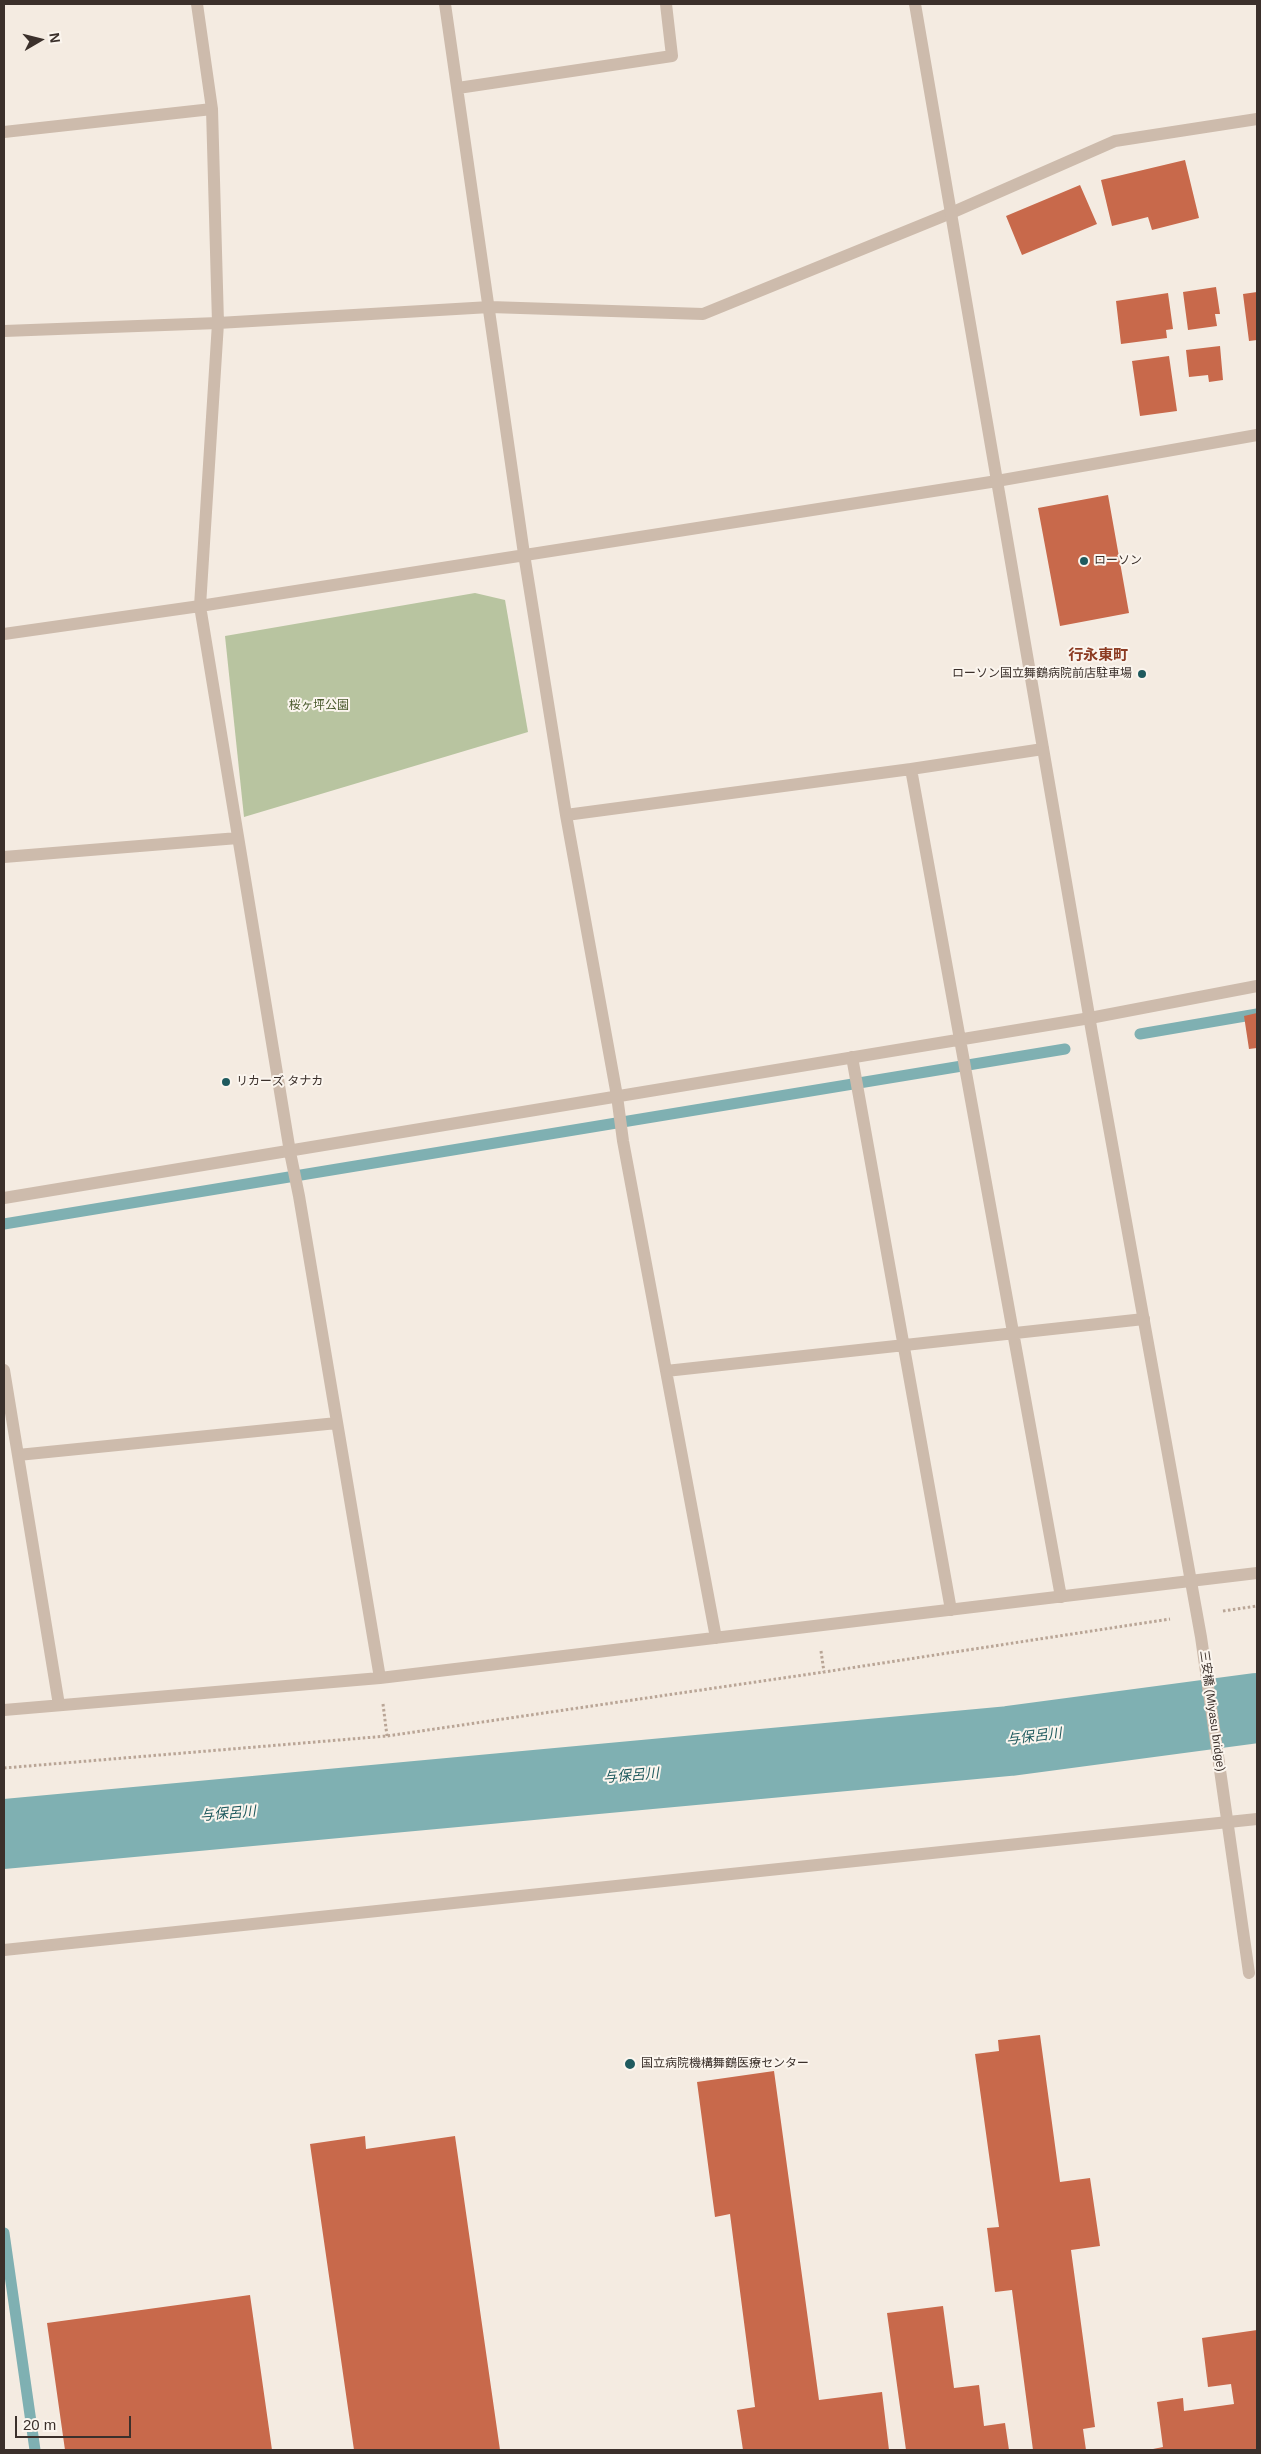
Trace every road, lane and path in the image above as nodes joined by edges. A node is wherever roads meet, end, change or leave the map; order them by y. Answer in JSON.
{"nodes":[{"id":1,"x":197,"y":4,"type":"edge"},
{"id":2,"x":445,"y":4,"type":"edge"},
{"id":3,"x":666,"y":4,"type":"edge"},
{"id":4,"x":915,"y":4,"type":"edge"},
{"id":5,"x":458,"y":88,"type":"junction"},
{"id":6,"x":212,"y":109,"type":"junction"},
{"id":7,"x":1257,"y":119,"type":"edge"},
{"id":8,"x":4,"y":132,"type":"edge"},
{"id":9,"x":951,"y":213,"type":"junction"},
{"id":10,"x":490,"y":307,"type":"junction"},
{"id":11,"x":218,"y":323,"type":"junction"},
{"id":12,"x":4,"y":331,"type":"edge"},
{"id":13,"x":1257,"y":434,"type":"edge"},
{"id":14,"x":997,"y":481,"type":"junction"},
{"id":15,"x":524,"y":554,"type":"junction"},
{"id":16,"x":200,"y":606,"type":"junction"},
{"id":17,"x":4,"y":634,"type":"edge"},
{"id":18,"x":1043,"y":749,"type":"junction"},
{"id":19,"x":911,"y":770,"type":"junction"},
{"id":20,"x":566,"y":815,"type":"junction"},
{"id":21,"x":238,"y":838,"type":"junction"},
{"id":22,"x":4,"y":857,"type":"edge"},
{"id":23,"x":1257,"y":986,"type":"edge"},
{"id":24,"x":1090,"y":1018,"type":"junction"},
{"id":25,"x":961,"y":1039,"type":"junction"},
{"id":26,"x":852,"y":1057,"type":"junction"},
{"id":27,"x":617,"y":1099,"type":"junction"},
{"id":28,"x":289,"y":1151,"type":"junction"},
{"id":29,"x":4,"y":1198,"type":"edge"},
{"id":30,"x":1144,"y":1319,"type":"junction"},
{"id":31,"x":1013,"y":1332,"type":"junction"},
{"id":32,"x":904,"y":1344,"type":"junction"},
{"id":33,"x":4,"y":1370,"type":"edge"},
{"id":34,"x":666,"y":1371,"type":"junction"},
{"id":35,"x":337,"y":1422,"type":"junction"},
{"id":36,"x":18,"y":1455,"type":"junction"},
{"id":37,"x":1257,"y":1573,"type":"edge"},
{"id":38,"x":1190,"y":1581,"type":"junction"},
{"id":39,"x":1061,"y":1597,"type":"junction"},
{"id":40,"x":1257,"y":1606,"type":"edge"},
{"id":41,"x":950,"y":1610,"type":"junction"},
{"id":42,"x":1196,"y":1615,"type":"junction"},
{"id":43,"x":716,"y":1638,"type":"junction"},
{"id":44,"x":380,"y":1678,"type":"junction"},
{"id":45,"x":60,"y":1705,"type":"junction"},
{"id":46,"x":4,"y":1710,"type":"edge"},
{"id":47,"x":4,"y":1768,"type":"edge"},
{"id":48,"x":1257,"y":1819,"type":"edge"},
{"id":49,"x":1227,"y":1822,"type":"junction"},
{"id":50,"x":4,"y":1950,"type":"edge"},
{"id":51,"x":1249,"y":1973,"type":"dead end"}],
"edges":[{"from":1,"to":6,"type":"street"},
{"from":2,"to":5,"type":"street"},
{"from":3,"to":5,"type":"street"},
{"from":4,"to":9,"type":"street","name":"三安橋 (Miyasu bridge)"},
{"from":5,"to":10,"type":"street"},
{"from":6,"to":8,"type":"street"},
{"from":6,"to":11,"type":"street"},
{"from":7,"to":9,"type":"street"},
{"from":9,"to":10,"type":"street"},
{"from":9,"to":14,"type":"street","name":"三安橋 (Miyasu bridge)"},
{"from":10,"to":11,"type":"street"},
{"from":10,"to":15,"type":"street"},
{"from":11,"to":12,"type":"street"},
{"from":11,"to":16,"type":"street"},
{"from":13,"to":14,"type":"street"},
{"from":14,"to":15,"type":"street"},
{"from":14,"to":18,"type":"street","name":"三安橋 (Miyasu bridge)"},
{"from":15,"to":16,"type":"street"},
{"from":15,"to":20,"type":"street"},
{"from":16,"to":17,"type":"street"},
{"from":16,"to":21,"type":"street"},
{"from":18,"to":19,"type":"street"},
{"from":18,"to":24,"type":"street","name":"三安橋 (Miyasu bridge)"},
{"from":19,"to":20,"type":"street"},
{"from":19,"to":25,"type":"street"},
{"from":20,"to":27,"type":"street"},
{"from":21,"to":22,"type":"street"},
{"from":21,"to":28,"type":"street"},
{"from":23,"to":24,"type":"street"},
{"from":24,"to":25,"type":"street"},
{"from":24,"to":30,"type":"street","name":"三安橋 (Miyasu bridge)"},
{"from":25,"to":26,"type":"street"},
{"from":25,"to":31,"type":"street"},
{"from":26,"to":27,"type":"street"},
{"from":26,"to":32,"type":"street"},
{"from":27,"to":28,"type":"street"},
{"from":27,"to":34,"type":"street"},
{"from":28,"to":29,"type":"street"},
{"from":28,"to":35,"type":"street"},
{"from":30,"to":31,"type":"street"},
{"from":30,"to":38,"type":"street","name":"三安橋 (Miyasu bridge)"},
{"from":31,"to":32,"type":"street"},
{"from":31,"to":39,"type":"street"},
{"from":32,"to":34,"type":"street"},
{"from":32,"to":41,"type":"street"},
{"from":33,"to":36,"type":"street"},
{"from":34,"to":43,"type":"street"},
{"from":35,"to":36,"type":"street"},
{"from":35,"to":44,"type":"street"},
{"from":36,"to":45,"type":"street"},
{"from":37,"to":38,"type":"street"},
{"from":38,"to":39,"type":"street"},
{"from":38,"to":42,"type":"street","name":"三安橋 (Miyasu bridge)"},
{"from":39,"to":41,"type":"street"},
{"from":40,"to":42,"type":"path"},
{"from":41,"to":43,"type":"street"},
{"from":42,"to":47,"type":"path"},
{"from":42,"to":49,"type":"street","name":"三安橋 (Miyasu bridge)"},
{"from":43,"to":44,"type":"street"},
{"from":44,"to":45,"type":"street"},
{"from":45,"to":46,"type":"street"},
{"from":48,"to":49,"type":"street"},
{"from":49,"to":50,"type":"street"},
{"from":49,"to":51,"type":"street","name":"三安橋 (Miyasu bridge)"}]}
